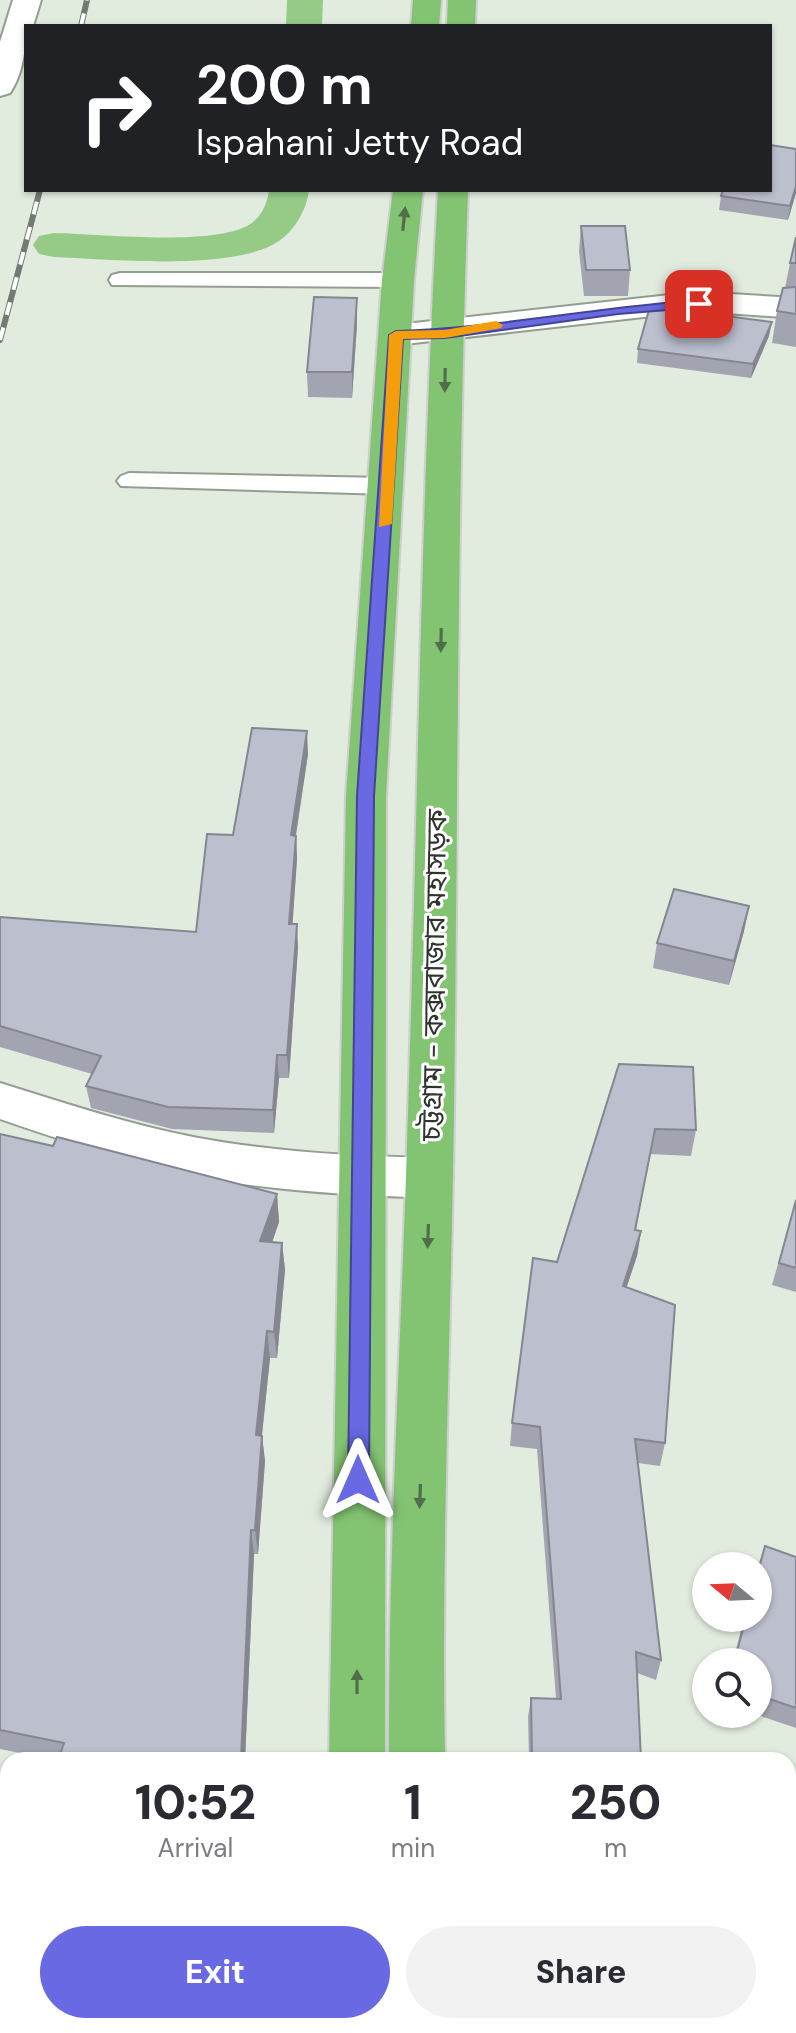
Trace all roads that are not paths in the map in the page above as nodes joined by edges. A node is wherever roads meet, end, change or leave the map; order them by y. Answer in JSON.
{"nodes":[{"id":1,"x":27,"y":0,"type":"edge"},
{"id":2,"x":427,"y":0,"type":"edge"},
{"id":3,"x":462,"y":0,"type":"edge"},
{"id":4,"x":425,"y":24,"type":"edge"},
{"id":5,"x":461,"y":24,"type":"edge"},
{"id":6,"x":0,"y":87,"type":"edge"},
{"id":7,"x":408,"y":192,"type":"edge"},
{"id":8,"x":453,"y":192,"type":"edge"},
{"id":9,"x":120,"y":280,"type":"dead end"},
{"id":10,"x":398,"y":280,"type":"junction"},
{"id":11,"x":796,"y":308,"type":"edge"},
{"id":12,"x":445,"y":334,"type":"junction"},
{"id":13,"x":396,"y":335,"type":"junction"},
{"id":14,"x":129,"y":481,"type":"dead end"},
{"id":15,"x":387,"y":486,"type":"junction"},
{"id":16,"x":0,"y":1101,"type":"edge"},
{"id":17,"x":360,"y":1176,"type":"junction"},
{"id":18,"x":430,"y":1178,"type":"junction"},
{"id":19,"x":357,"y":1752,"type":"edge"},
{"id":20,"x":417,"y":1752,"type":"edge"}],
"edges":[{"from":1,"to":6,"type":"street"},
{"from":2,"to":4,"type":"highway"},
{"from":3,"to":5,"type":"highway"},
{"from":10,"to":7,"type":"highway","one_way":true},
{"from":8,"to":12,"type":"highway","name":"চট্টগ্রাম - কক্সবাজার মহাসড়ক"},
{"from":9,"to":10,"type":"lane"},
{"from":10,"to":13,"type":"highway"},
{"from":11,"to":12,"type":"street"},
{"from":12,"to":13,"type":"street"},
{"from":12,"to":18,"type":"highway","name":"চট্টগ্রাম - কক্সবাজার মহাসড়ক","one_way":true},
{"from":13,"to":15,"type":"highway"},
{"from":14,"to":15,"type":"lane"},
{"from":15,"to":17,"type":"highway"},
{"from":16,"to":17,"type":"street"},
{"from":17,"to":18,"type":"street"},
{"from":19,"to":17,"type":"highway","one_way":true},
{"from":18,"to":20,"type":"highway","name":"চট্টগ্রাম - কক্সবাজার মহাসড়ক","one_way":true}]}
